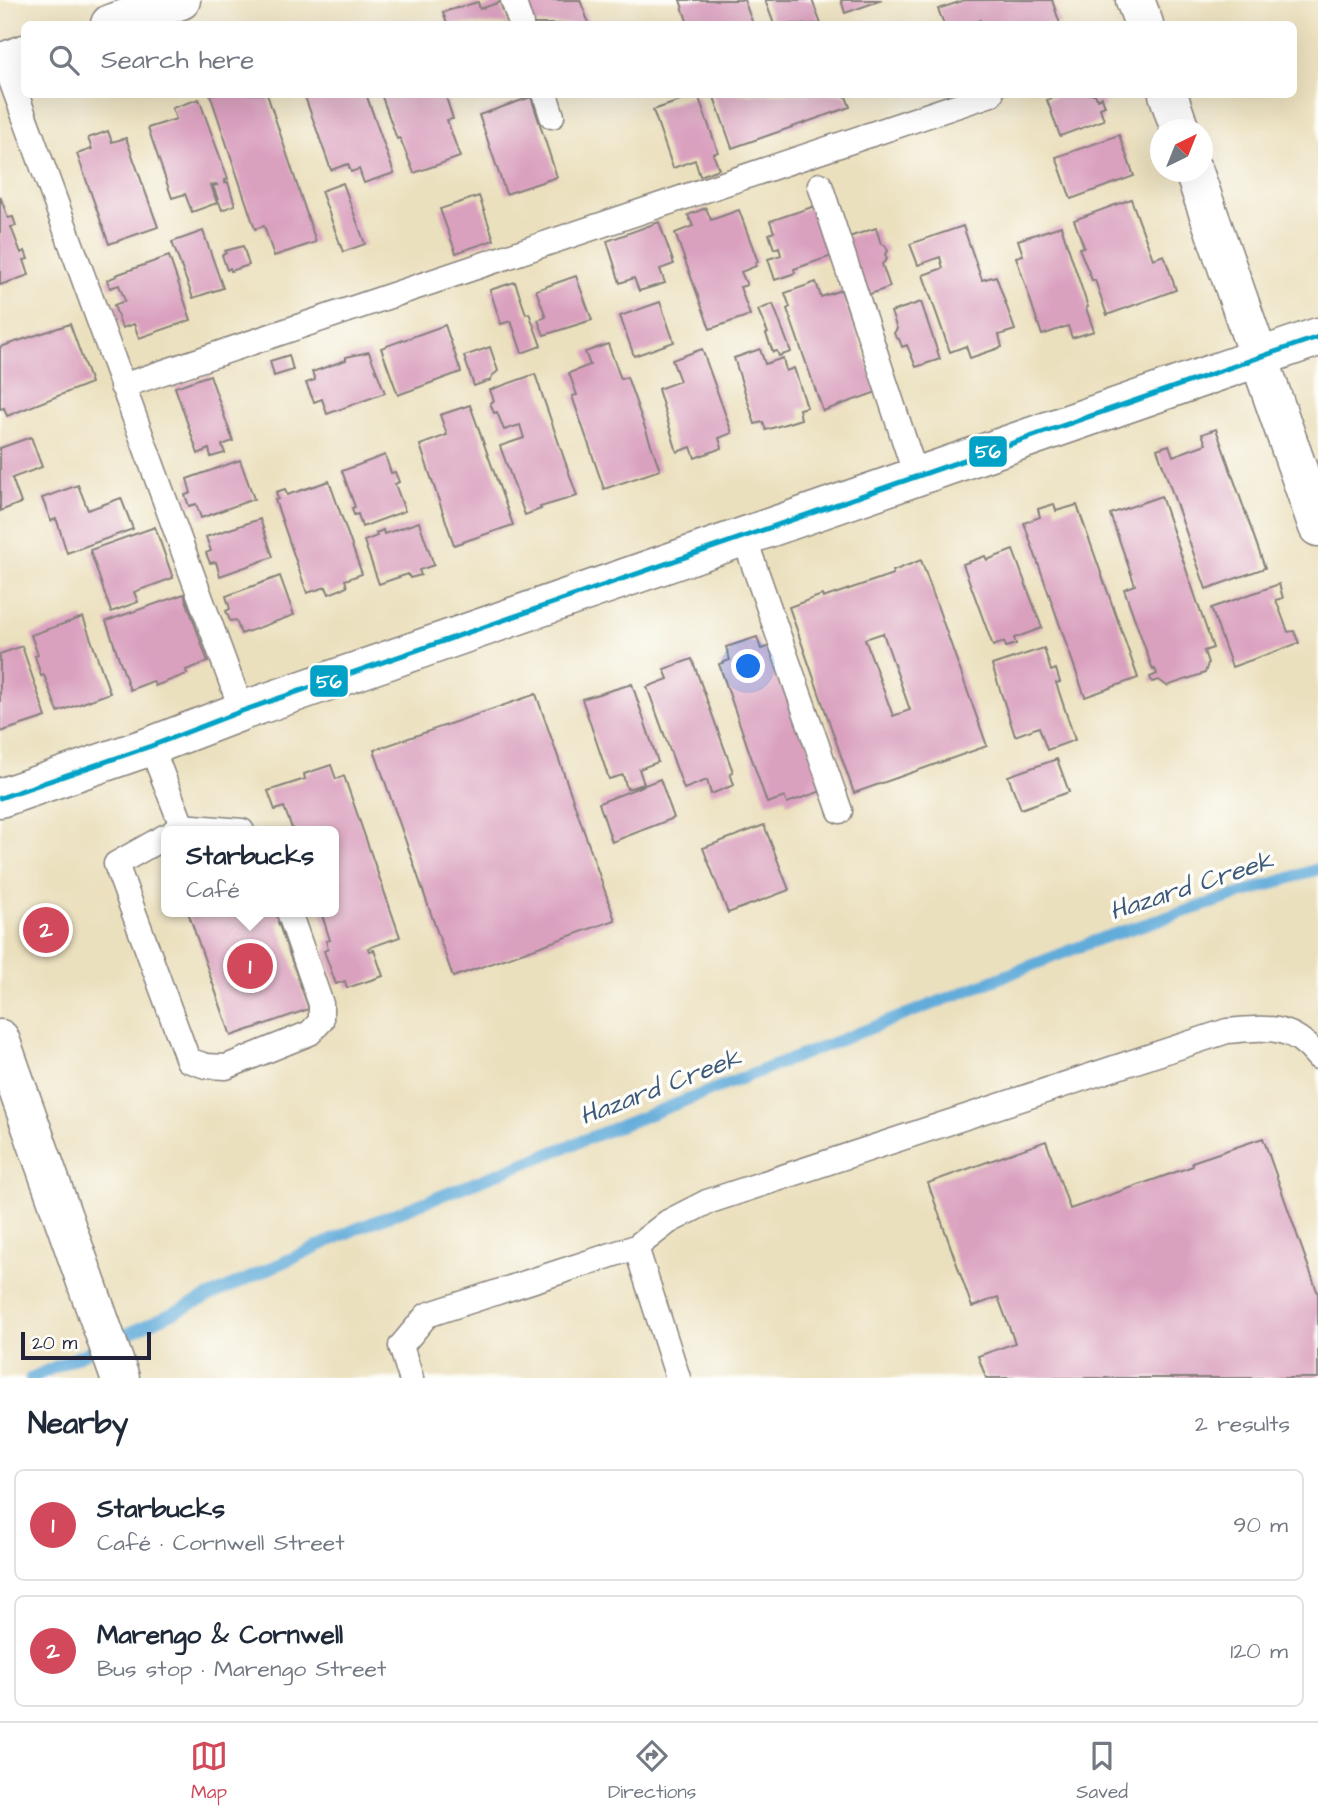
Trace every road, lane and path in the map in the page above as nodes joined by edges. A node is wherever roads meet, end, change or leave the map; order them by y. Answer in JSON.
{"nodes":[{"id":1,"x":181,"y":0,"type":"edge"},
{"id":2,"x":513,"y":0,"type":"edge"},
{"id":3,"x":1135,"y":0,"type":"edge"},
{"id":4,"x":119,"y":21,"type":"edge"},
{"id":5,"x":521,"y":21,"type":"edge"},
{"id":6,"x":1143,"y":21,"type":"edge"},
{"id":7,"x":10,"y":59,"type":"edge"},
{"id":8,"x":21,"y":91,"type":"edge"},
{"id":9,"x":23,"y":98,"type":"edge"},
{"id":10,"x":979,"y":98,"type":"edge"},
{"id":11,"x":1169,"y":98,"type":"edge"},
{"id":12,"x":1176,"y":119,"type":"edge"},
{"id":13,"x":1198,"y":182,"type":"edge"},
{"id":14,"x":820,"y":185,"type":"dead end"},
{"id":15,"x":1318,"y":337,"type":"edge"},
{"id":16,"x":1258,"y":357,"type":"junction"},
{"id":17,"x":122,"y":386,"type":"junction"},
{"id":18,"x":916,"y":476,"type":"junction"},
{"id":19,"x":1318,"y":527,"type":"edge"},
{"id":20,"x":744,"y":537,"type":"junction"},
{"id":21,"x":242,"y":711,"type":"junction"},
{"id":22,"x":151,"y":746,"type":"junction"},
{"id":23,"x":0,"y":798,"type":"edge"},
{"id":24,"x":841,"y":811,"type":"dead end"},
{"id":25,"x":173,"y":826,"type":"edge"},
{"id":26,"x":161,"y":838,"type":"edge"},
{"id":27,"x":291,"y":917,"type":"edge"},
{"id":28,"x":0,"y":1039,"type":"edge"},
{"id":29,"x":1318,"y":1057,"type":"edge"},
{"id":30,"x":636,"y":1247,"type":"junction"},
{"id":31,"x":120,"y":1378,"type":"edge"},
{"id":32,"x":411,"y":1378,"type":"edge"},
{"id":33,"x":678,"y":1378,"type":"edge"}],
"edges":[{"from":1,"to":4,"type":"street"},
{"from":2,"to":5,"type":"lane"},
{"from":3,"to":6,"type":"street"},
{"from":7,"to":8,"type":"lane"},
{"from":9,"to":17,"type":"lane"},
{"from":10,"to":17,"type":"lane"},
{"from":11,"to":12,"type":"street"},
{"from":13,"to":16,"type":"street"},
{"from":14,"to":18,"type":"lane"},
{"from":15,"to":16,"type":"street"},
{"from":16,"to":18,"type":"street"},
{"from":16,"to":19,"type":"street"},
{"from":17,"to":21,"type":"lane"},
{"from":18,"to":20,"type":"street"},
{"from":20,"to":21,"type":"street"},
{"from":20,"to":24,"type":"lane"},
{"from":21,"to":22,"type":"street"},
{"from":22,"to":23,"type":"street"},
{"from":22,"to":25,"type":"lane"},
{"from":26,"to":27,"type":"lane"},
{"from":28,"to":31,"type":"street"},
{"from":29,"to":30,"type":"lane"},
{"from":30,"to":32,"type":"lane"},
{"from":30,"to":33,"type":"lane"}]}
